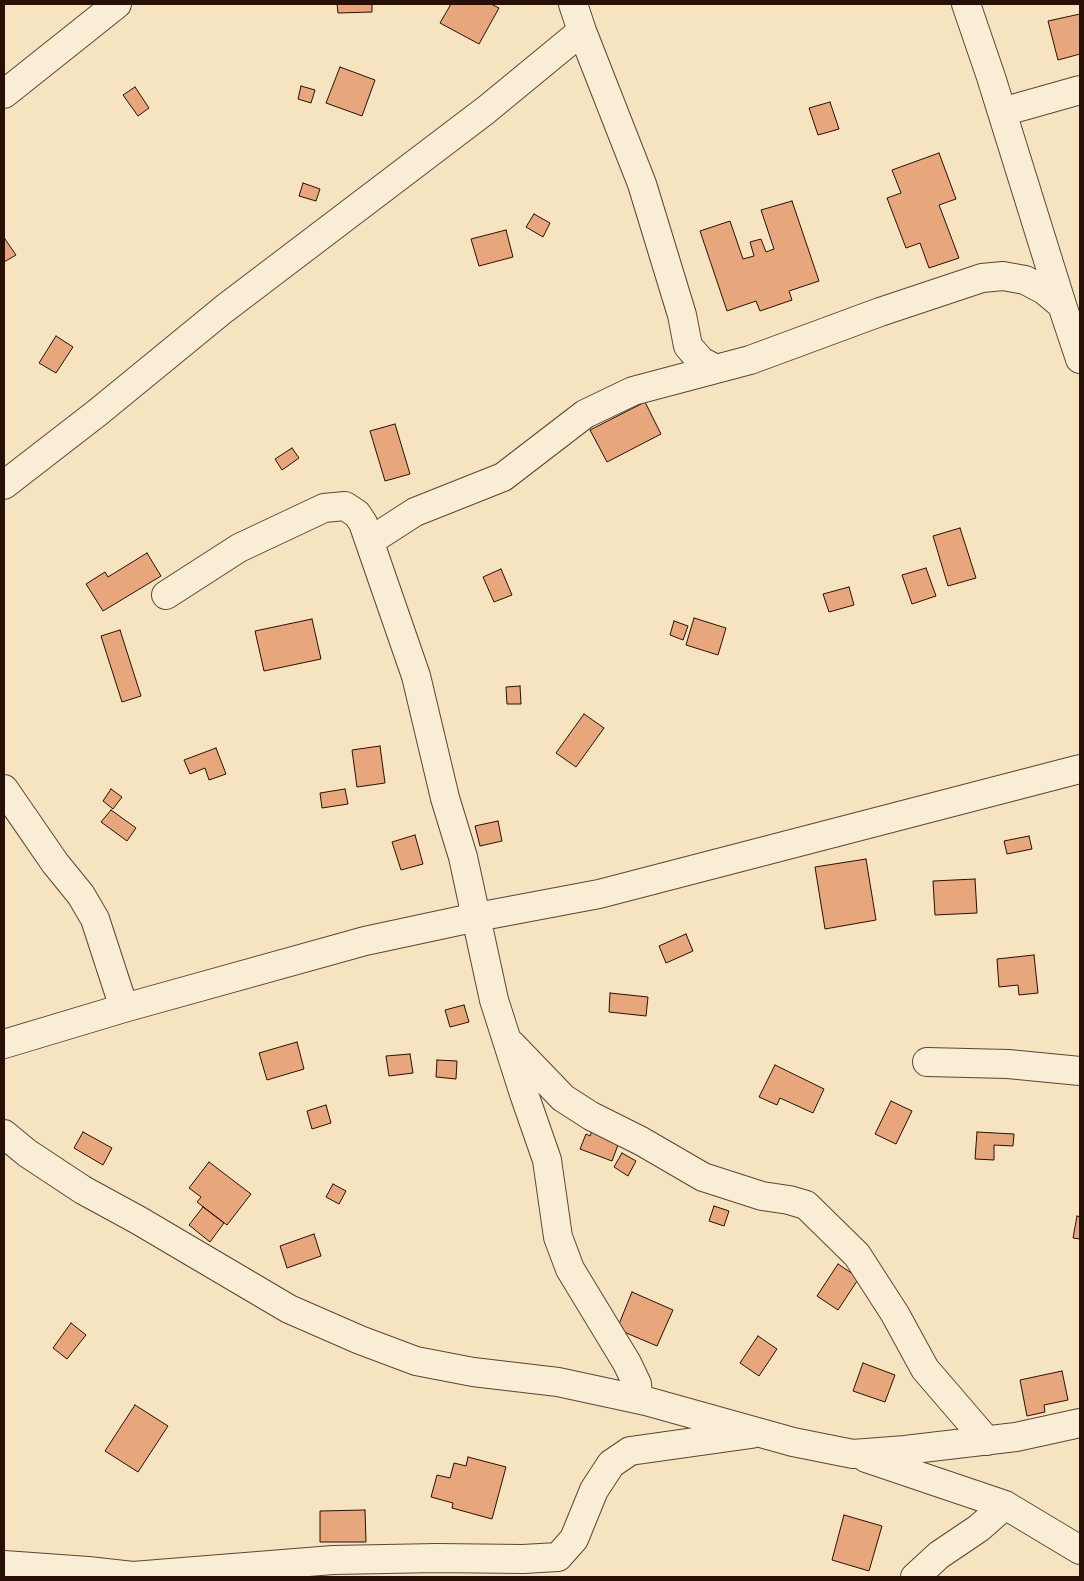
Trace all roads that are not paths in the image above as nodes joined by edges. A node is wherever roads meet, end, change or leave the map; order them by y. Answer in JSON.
{"nodes":[{"id":1,"x":117,"y":4,"type":"edge"},
{"id":2,"x":573,"y":4,"type":"edge"},
{"id":3,"x":966,"y":4,"type":"edge"},
{"id":4,"x":582,"y":31,"type":"junction"},
{"id":5,"x":1080,"y":90,"type":"edge"},
{"id":6,"x":4,"y":94,"type":"edge"},
{"id":7,"x":1002,"y":112,"type":"junction"},
{"id":8,"x":1062,"y":305,"type":"junction"},
{"id":9,"x":1080,"y":359,"type":"edge"},
{"id":10,"x":716,"y":369,"type":"junction"},
{"id":11,"x":4,"y":485,"type":"edge"},
{"id":12,"x":370,"y":541,"type":"junction"},
{"id":13,"x":166,"y":595,"type":"dead end"},
{"id":14,"x":1080,"y":769,"type":"edge"},
{"id":15,"x":4,"y":790,"type":"edge"},
{"id":16,"x":477,"y":917,"type":"junction"},
{"id":17,"x":124,"y":1008,"type":"junction"},
{"id":18,"x":508,"y":1041,"type":"junction"},
{"id":19,"x":4,"y":1044,"type":"edge"},
{"id":20,"x":927,"y":1062,"type":"dead end"},
{"id":21,"x":1080,"y":1071,"type":"edge"},
{"id":22,"x":4,"y":1134,"type":"edge"},
{"id":23,"x":638,"y":1399,"type":"junction"},
{"id":24,"x":1080,"y":1424,"type":"edge"},
{"id":25,"x":757,"y":1433,"type":"junction"},
{"id":26,"x":987,"y":1441,"type":"junction"},
{"id":27,"x":853,"y":1454,"type":"junction"},
{"id":28,"x":1005,"y":1505,"type":"junction"},
{"id":29,"x":1080,"y":1550,"type":"edge"},
{"id":30,"x":4,"y":1565,"type":"edge"},
{"id":31,"x":130,"y":1577,"type":"edge"},
{"id":32,"x":915,"y":1577,"type":"edge"}],
"edges":[{"from":1,"to":6,"type":"street"},
{"from":2,"to":4,"type":"street"},
{"from":3,"to":7,"type":"street"},
{"from":4,"to":10,"type":"street"},
{"from":4,"to":11,"type":"street"},
{"from":5,"to":7,"type":"street"},
{"from":7,"to":8,"type":"street"},
{"from":8,"to":9,"type":"street"},
{"from":8,"to":10,"type":"street"},
{"from":10,"to":12,"type":"street"},
{"from":12,"to":13,"type":"street"},
{"from":12,"to":16,"type":"street"},
{"from":14,"to":16,"type":"street"},
{"from":15,"to":17,"type":"street"},
{"from":16,"to":17,"type":"street"},
{"from":16,"to":18,"type":"street"},
{"from":17,"to":19,"type":"street"},
{"from":18,"to":23,"type":"street"},
{"from":18,"to":26,"type":"street"},
{"from":20,"to":21,"type":"street"},
{"from":22,"to":23,"type":"street"},
{"from":23,"to":25,"type":"street"},
{"from":24,"to":26,"type":"street"},
{"from":25,"to":27,"type":"street"},
{"from":25,"to":31,"type":"street"},
{"from":26,"to":27,"type":"street"},
{"from":27,"to":28,"type":"street"},
{"from":28,"to":29,"type":"street"},
{"from":28,"to":32,"type":"street"},
{"from":30,"to":31,"type":"street"}]}
